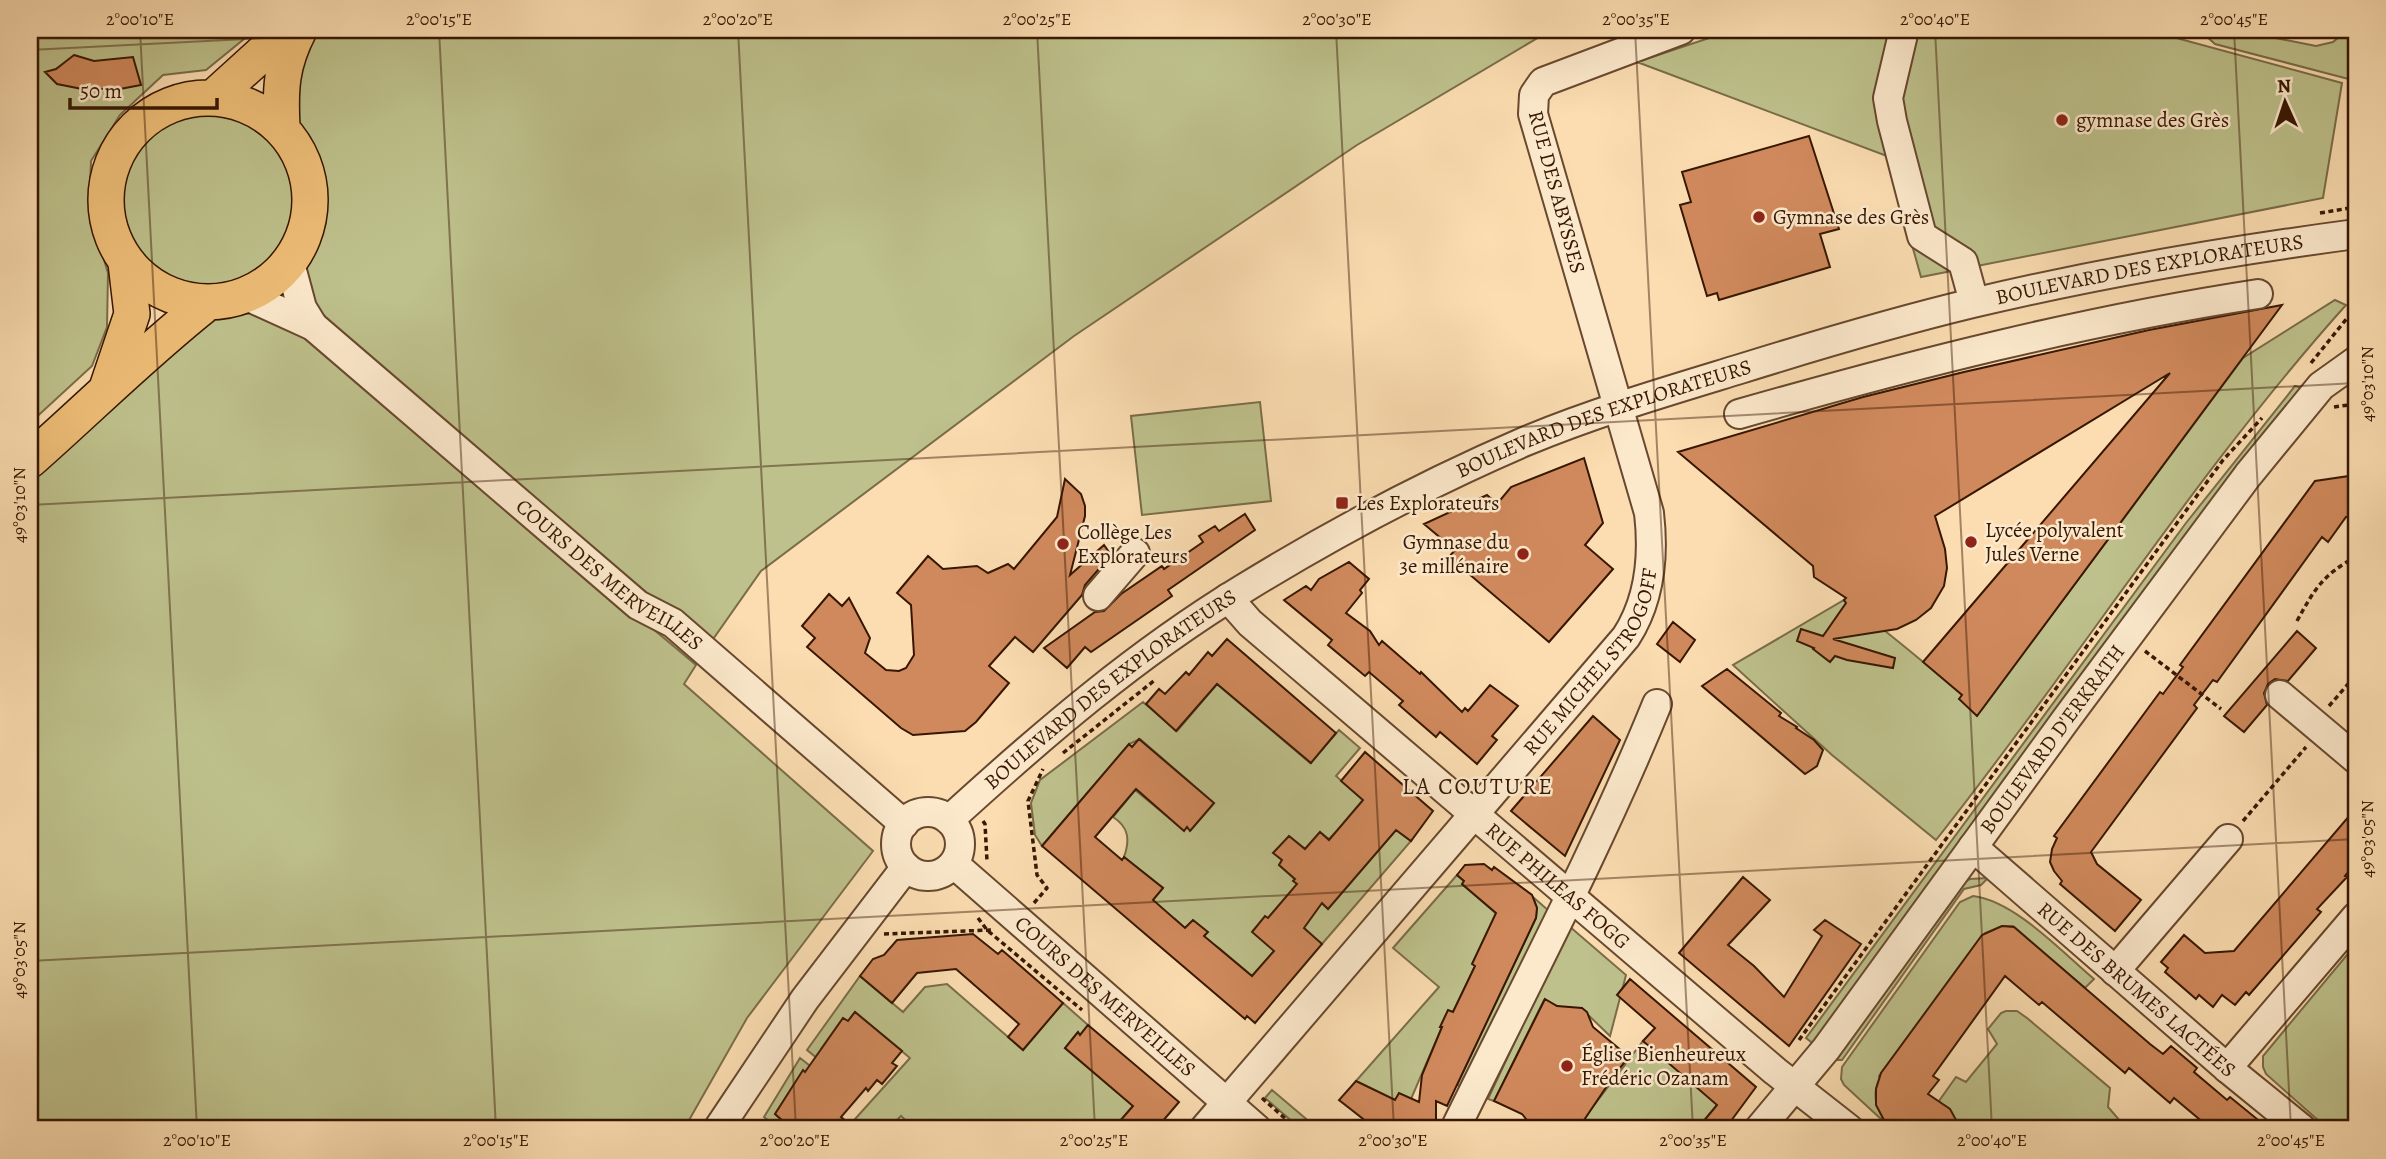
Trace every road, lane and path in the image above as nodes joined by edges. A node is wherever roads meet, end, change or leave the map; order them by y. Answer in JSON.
{"nodes":[{"id":1,"x":288,"y":30,"type":"edge"},
{"id":2,"x":299,"y":30,"type":"edge"},
{"id":3,"x":1682,"y":30,"type":"edge"},
{"id":4,"x":1904,"y":30,"type":"edge"},
{"id":5,"x":214,"y":97,"type":"junction"},
{"id":6,"x":282,"y":127,"type":"junction"},
{"id":7,"x":2356,"y":234,"type":"edge"},
{"id":8,"x":126,"y":263,"type":"junction"},
{"id":9,"x":290,"y":263,"type":"junction"},
{"id":10,"x":2258,"y":293,"type":"dead end"},
{"id":11,"x":247,"y":296,"type":"junction"},
{"id":12,"x":1974,"y":302,"type":"junction"},
{"id":13,"x":207,"y":303,"type":"junction"},
{"id":14,"x":1925,"y":315,"type":"junction"},
{"id":15,"x":313,"y":326,"type":"junction"},
{"id":16,"x":2356,"y":345,"type":"edge"},
{"id":17,"x":1937,"y":361,"type":"junction"},
{"id":18,"x":2356,"y":361,"type":"edge"},
{"id":19,"x":105,"y":394,"type":"junction"},
{"id":20,"x":2327,"y":397,"type":"junction"},
{"id":21,"x":2356,"y":404,"type":"edge"},
{"id":22,"x":1617,"y":407,"type":"junction"},
{"id":23,"x":1740,"y":414,"type":"dead end"},
{"id":24,"x":30,"y":460,"type":"edge"},
{"id":25,"x":1135,"y":553,"type":"dead end"},
{"id":26,"x":2356,"y":558,"type":"edge"},
{"id":27,"x":1098,"y":596,"type":"dead end"},
{"id":28,"x":1228,"y":597,"type":"junction"},
{"id":29,"x":2297,"y":621,"type":"dead end"},
{"id":30,"x":2143,"y":649,"type":"dead end"},
{"id":31,"x":2356,"y":675,"type":"edge"},
{"id":32,"x":1157,"y":678,"type":"dead end"},
{"id":33,"x":2280,"y":695,"type":"dead end"},
{"id":34,"x":1657,"y":704,"type":"dead end"},
{"id":35,"x":2221,"y":709,"type":"dead end"},
{"id":36,"x":2318,"y":727,"type":"junction"},
{"id":37,"x":2356,"y":759,"type":"edge"},
{"id":38,"x":1054,"y":761,"type":"dead end"},
{"id":39,"x":1043,"y":769,"type":"dead end"},
{"id":40,"x":1972,"y":804,"type":"dead end"},
{"id":41,"x":958,"y":812,"type":"junction"},
{"id":42,"x":1474,"y":814,"type":"junction"},
{"id":43,"x":904,"y":824,"type":"junction"},
{"id":44,"x":2228,"y":839,"type":"joint"},
{"id":45,"x":1973,"y":847,"type":"junction"},
{"id":46,"x":954,"y":864,"type":"junction"},
{"id":47,"x":906,"y":867,"type":"junction"},
{"id":48,"x":978,"y":885,"type":"junction"},
{"id":49,"x":1570,"y":895,"type":"junction"},
{"id":50,"x":2356,"y":917,"type":"edge"},
{"id":51,"x":1020,"y":920,"type":"junction"},
{"id":52,"x":880,"y":935,"type":"dead end"},
{"id":53,"x":2115,"y":971,"type":"junction"},
{"id":54,"x":1799,"y":1040,"type":"dead end"},
{"id":55,"x":2227,"y":1068,"type":"junction"},
{"id":56,"x":1794,"y":1087,"type":"junction"},
{"id":57,"x":1226,"y":1103,"type":"junction"},
{"id":58,"x":724,"y":1127,"type":"edge"},
{"id":59,"x":1204,"y":1129,"type":"edge"},
{"id":60,"x":1257,"y":1129,"type":"edge"},
{"id":61,"x":1455,"y":1129,"type":"edge"},
{"id":62,"x":1759,"y":1129,"type":"edge"},
{"id":63,"x":1849,"y":1129,"type":"edge"},
{"id":64,"x":2302,"y":1129,"type":"edge"}],
"edges":[{"from":1,"to":5,"type":"main road"},
{"from":2,"to":6,"type":"main road"},
{"from":3,"to":22,"type":"street","name":"RUE DES ABYSSES"},
{"from":4,"to":12,"type":"street"},
{"from":5,"to":6,"type":"main road"},
{"from":5,"to":8,"type":"main road"},
{"from":6,"to":9,"type":"main road"},
{"from":7,"to":12,"type":"street","name":"BOULEVARD DES EXPLORATEURS"},
{"from":8,"to":13,"type":"main road"},
{"from":8,"to":19,"type":"main road"},
{"from":9,"to":11,"type":"main road"},
{"from":9,"to":15,"type":"street","name":"COURS DES MERVEILLES"},
{"from":10,"to":17,"type":"street"},
{"from":11,"to":13,"type":"main road"},
{"from":11,"to":15,"type":"street","name":"COURS DES MERVEILLES"},
{"from":12,"to":14,"type":"street","name":"BOULEVARD DES EXPLORATEURS"},
{"from":13,"to":19,"type":"main road"},
{"from":14,"to":17,"type":"street"},
{"from":14,"to":22,"type":"street","name":"BOULEVARD DES EXPLORATEURS"},
{"from":15,"to":43,"type":"street","name":"COURS DES MERVEILLES"},
{"from":16,"to":20,"type":"street"},
{"from":17,"to":23,"type":"street"},
{"from":18,"to":20,"type":"street","name":"BOULEVARD D'ERKRATH"},
{"from":19,"to":24,"type":"main road"},
{"from":20,"to":21,"type":"path"},
{"from":20,"to":45,"type":"street","name":"BOULEVARD D'ERKRATH"},
{"from":22,"to":28,"type":"street","name":"BOULEVARD DES EXPLORATEURS"},
{"from":22,"to":42,"type":"street","name":"RUE MICHEL STROGOFF"},
{"from":25,"to":27,"type":"street"},
{"from":26,"to":29,"type":"path"},
{"from":28,"to":41,"type":"street","name":"BOULEVARD DES EXPLORATEURS"},
{"from":28,"to":42,"type":"street","name":"RUE PHILEAS FOGG"},
{"from":30,"to":35,"type":"path"},
{"from":31,"to":36,"type":"path"},
{"from":32,"to":38,"type":"path"},
{"from":33,"to":36,"type":"street"},
{"from":34,"to":49,"type":"street"},
{"from":36,"to":37,"type":"street"},
{"from":36,"to":44,"type":"path"},
{"from":39,"to":51,"type":"path"},
{"from":40,"to":54,"type":"path"},
{"from":41,"to":43,"type":"street"},
{"from":41,"to":46,"type":"street"},
{"from":41,"to":48,"type":"path"},
{"from":42,"to":49,"type":"street","name":"RUE PHILEAS FOGG"},
{"from":42,"to":57,"type":"street","name":"RUE MICHEL STROGOFF"},
{"from":43,"to":47,"type":"street"},
{"from":44,"to":53,"type":"street"},
{"from":45,"to":53,"type":"street","name":"RUE DES BRUMES LACTÉES"},
{"from":45,"to":56,"type":"street","name":"BOULEVARD D'ERKRATH"},
{"from":46,"to":47,"type":"street"},
{"from":46,"to":48,"type":"street","name":"COURS DES MERVEILLES"},
{"from":47,"to":58,"type":"street"},
{"from":48,"to":51,"type":"street","name":"COURS DES MERVEILLES"},
{"from":49,"to":56,"type":"street","name":"RUE PHILEAS FOGG"},
{"from":49,"to":61,"type":"street"},
{"from":50,"to":55,"type":"street"},
{"from":51,"to":52,"type":"path"},
{"from":51,"to":57,"type":"street","name":"COURS DES MERVEILLES"},
{"from":53,"to":55,"type":"street","name":"RUE DES BRUMES LACTÉES"},
{"from":55,"to":64,"type":"street","name":"RUE DES BRUMES LACTÉES"},
{"from":56,"to":62,"type":"street","name":"BOULEVARD D'ERKRATH"},
{"from":56,"to":63,"type":"street","name":"RUE PHILEAS FOGG"},
{"from":57,"to":59,"type":"street","name":"RUE MICHEL STROGOFF"},
{"from":57,"to":60,"type":"street","name":"COURS DES MERVEILLES"}]}
